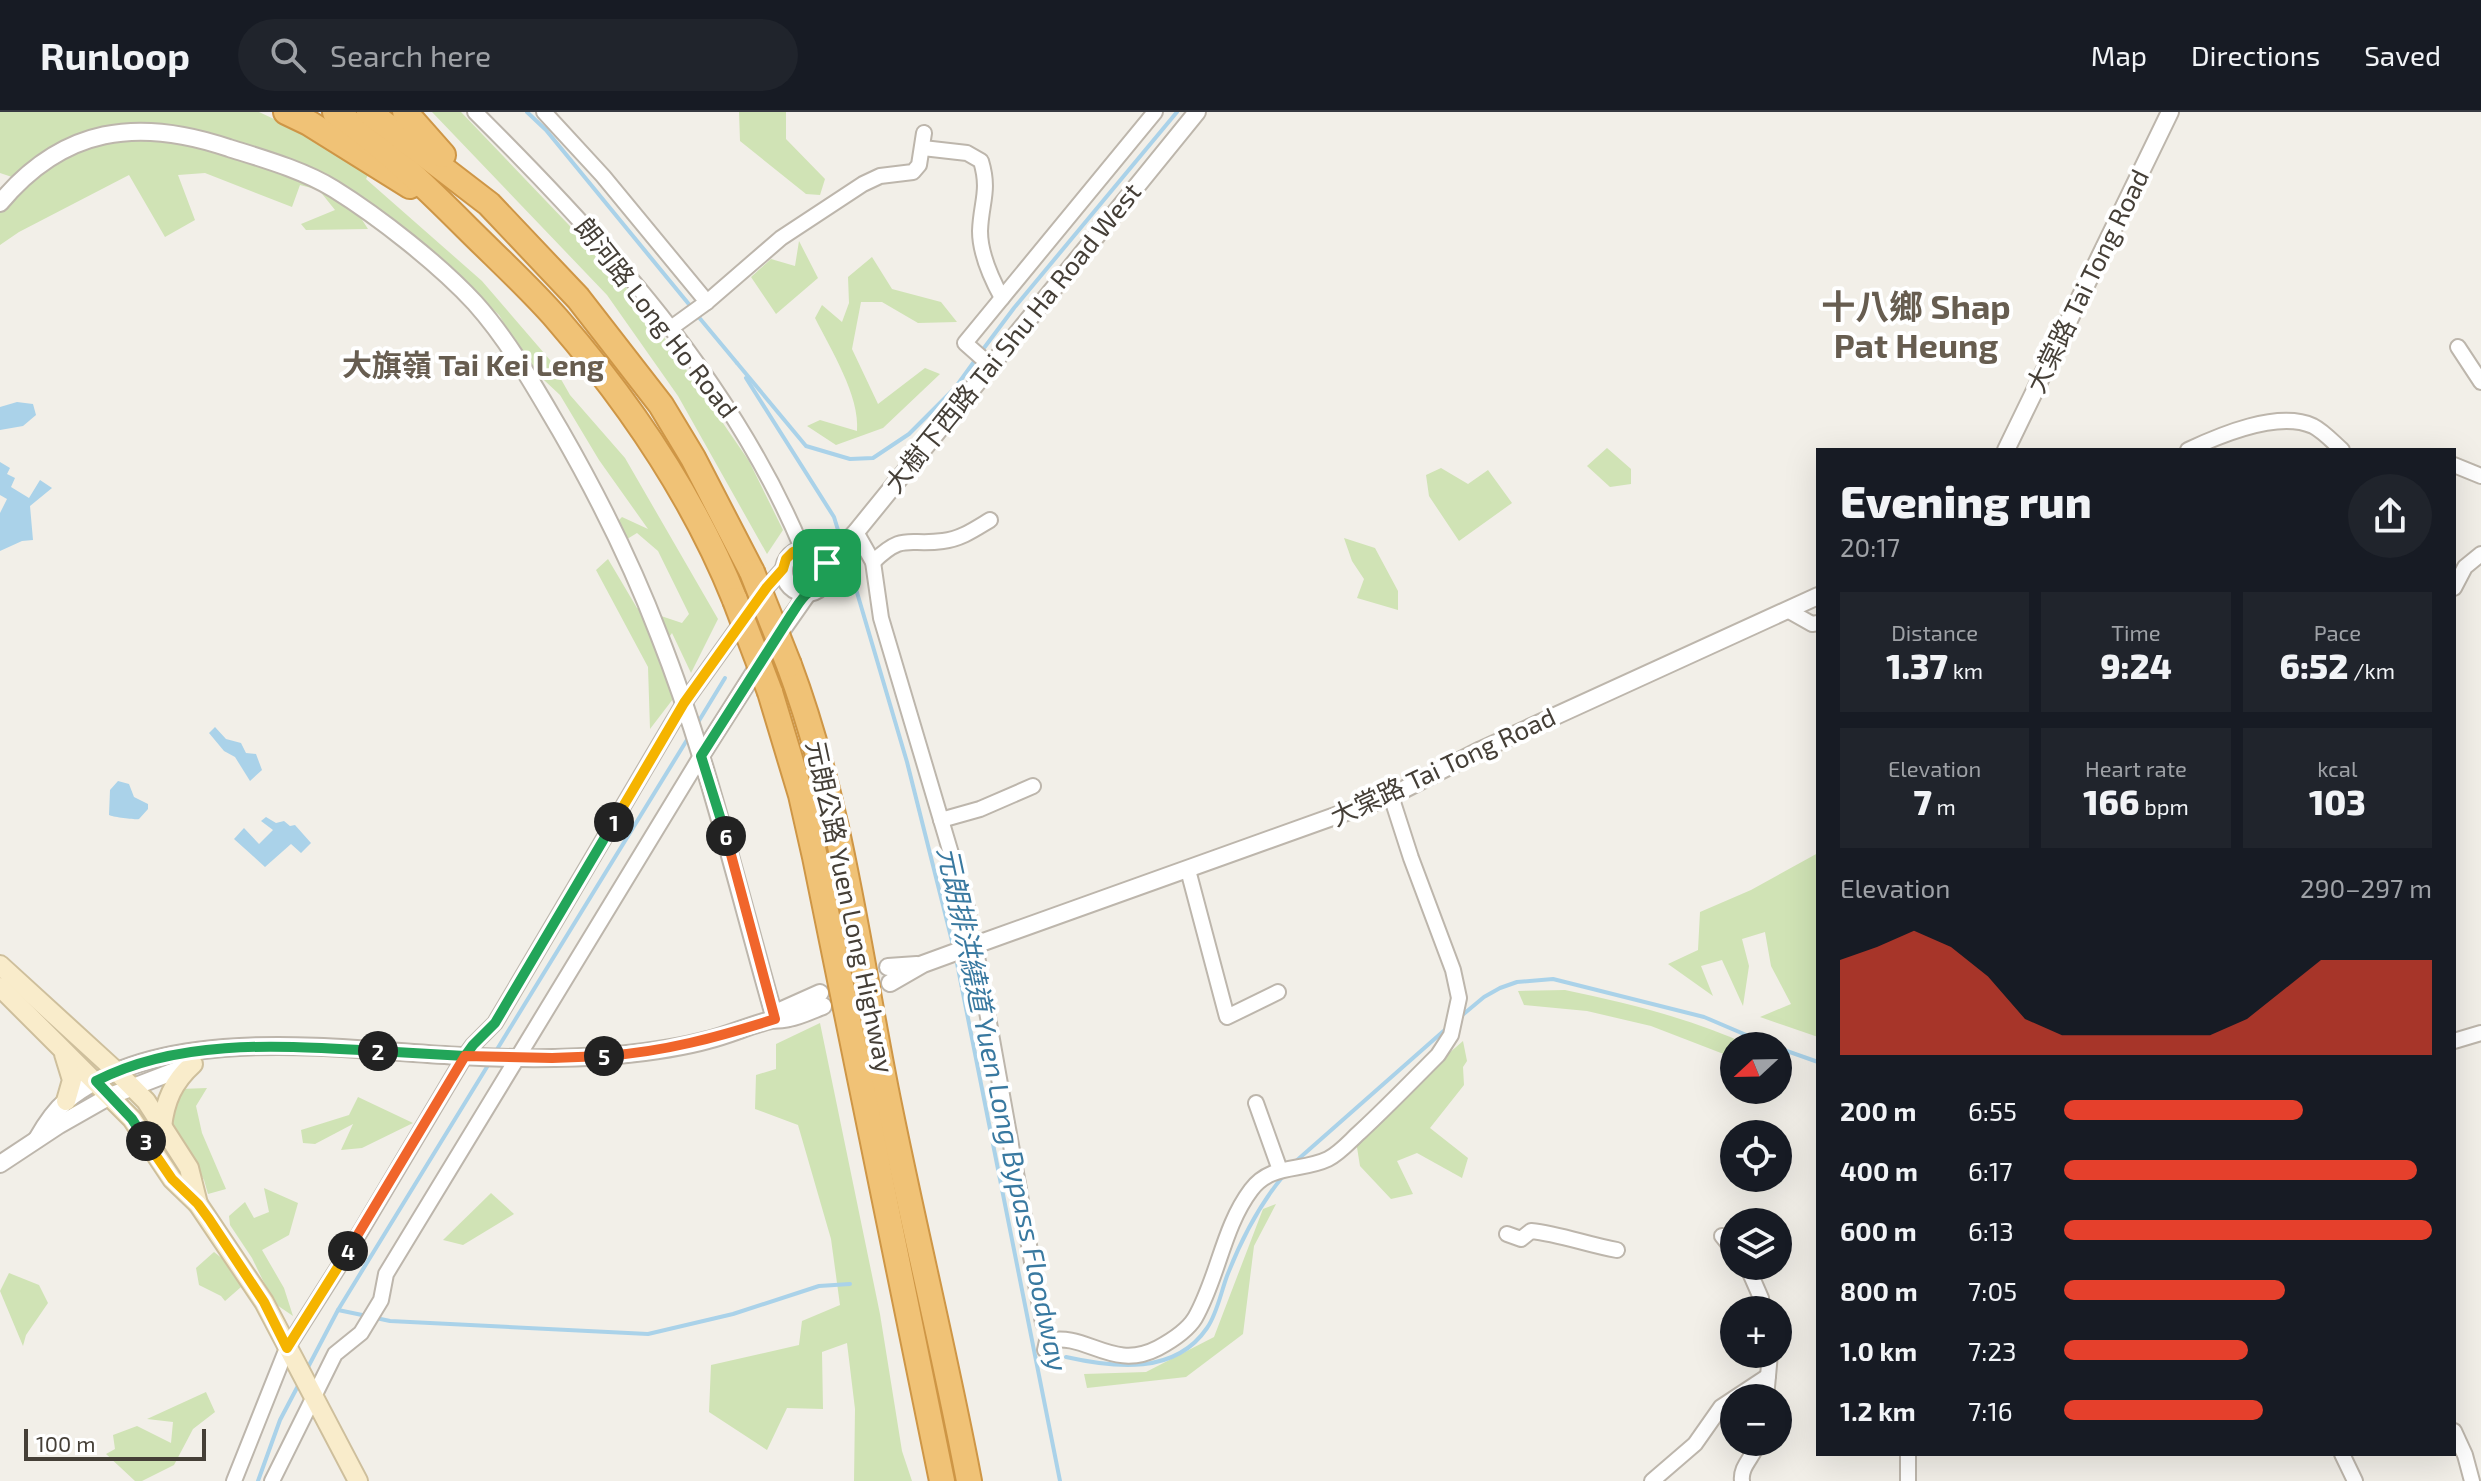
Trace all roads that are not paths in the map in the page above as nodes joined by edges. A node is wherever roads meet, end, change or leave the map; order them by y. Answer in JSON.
{"nodes":[{"id":1,"x":286,"y":112,"type":"edge"},
{"id":2,"x":335,"y":112,"type":"edge"},
{"id":3,"x":369,"y":112,"type":"edge"},
{"id":4,"x":405,"y":112,"type":"edge"},
{"id":5,"x":475,"y":112,"type":"edge"},
{"id":6,"x":544,"y":112,"type":"edge"},
{"id":7,"x":1155,"y":112,"type":"edge"},
{"id":8,"x":1197,"y":112,"type":"edge"},
{"id":9,"x":2170,"y":112,"type":"edge"},
{"id":10,"x":17,"y":182,"type":"junction"},
{"id":11,"x":0,"y":188,"type":"edge"},
{"id":12,"x":0,"y":203,"type":"edge"},
{"id":13,"x":489,"y":204,"type":"junction"},
{"id":14,"x":446,"y":208,"type":"junction"},
{"id":15,"x":1002,"y":298,"type":"junction"},
{"id":16,"x":707,"y":302,"type":"junction"},
{"id":17,"x":674,"y":327,"type":"junction"},
{"id":18,"x":2458,"y":347,"type":"dead end"},
{"id":19,"x":991,"y":366,"type":"junction"},
{"id":20,"x":2481,"y":382,"type":"edge"},
{"id":21,"x":2007,"y":448,"type":"edge"},
{"id":22,"x":2192,"y":448,"type":"edge"},
{"id":23,"x":2340,"y":448,"type":"edge"},
{"id":24,"x":2456,"y":466,"type":"edge"},
{"id":25,"x":2481,"y":476,"type":"edge"},
{"id":26,"x":990,"y":520,"type":"dead end"},
{"id":27,"x":856,"y":532,"type":"junction"},
{"id":28,"x":802,"y":548,"type":"junction"},
{"id":29,"x":2481,"y":554,"type":"edge"},
{"id":30,"x":873,"y":562,"type":"junction"},
{"id":31,"x":827,"y":563,"type":"junction"},
{"id":32,"x":783,"y":569,"type":"junction"},
{"id":33,"x":2456,"y":584,"type":"edge"},
{"id":34,"x":808,"y":593,"type":"junction"},
{"id":35,"x":1816,"y":597,"type":"edge"},
{"id":36,"x":1789,"y":611,"type":"junction"},
{"id":37,"x":1816,"y":623,"type":"edge"},
{"id":38,"x":685,"y":707,"type":"junction"},
{"id":39,"x":700,"y":752,"type":"junction"},
{"id":40,"x":1033,"y":786,"type":"dead end"},
{"id":41,"x":1391,"y":796,"type":"junction"},
{"id":42,"x":941,"y":820,"type":"junction"},
{"id":43,"x":1188,"y":870,"type":"junction"},
{"id":44,"x":969,"y":914,"type":"dead end"},
{"id":45,"x":975,"y":945,"type":"junction"},
{"id":46,"x":0,"y":965,"type":"edge"},
{"id":47,"x":889,"y":975,"type":"dead end"},
{"id":48,"x":0,"y":987,"type":"edge"},
{"id":49,"x":1278,"y":992,"type":"dead end"},
{"id":50,"x":822,"y":1000,"type":"dead end"},
{"id":51,"x":775,"y":1019,"type":"junction"},
{"id":52,"x":2481,"y":1033,"type":"edge"},
{"id":53,"x":2456,"y":1040,"type":"edge"},
{"id":54,"x":59,"y":1046,"type":"junction"},
{"id":55,"x":220,"y":1049,"type":"junction"},
{"id":56,"x":469,"y":1056,"type":"junction"},
{"id":57,"x":516,"y":1058,"type":"junction"},
{"id":58,"x":193,"y":1064,"type":"junction"},
{"id":59,"x":116,"y":1071,"type":"junction"},
{"id":60,"x":96,"y":1081,"type":"junction"},
{"id":61,"x":132,"y":1085,"type":"junction"},
{"id":62,"x":110,"y":1096,"type":"junction"},
{"id":63,"x":66,"y":1101,"type":"junction"},
{"id":64,"x":1256,"y":1103,"type":"dead end"},
{"id":65,"x":162,"y":1127,"type":"junction"},
{"id":66,"x":37,"y":1139,"type":"junction"},
{"id":67,"x":0,"y":1164,"type":"edge"},
{"id":68,"x":1275,"y":1172,"type":"junction"},
{"id":69,"x":198,"y":1204,"type":"junction"},
{"id":70,"x":1507,"y":1234,"type":"dead end"},
{"id":71,"x":1617,"y":1250,"type":"dead end"},
{"id":72,"x":1043,"y":1323,"type":"dead end"},
{"id":73,"x":1045,"y":1350,"type":"dead end"},
{"id":74,"x":289,"y":1351,"type":"junction"},
{"id":75,"x":1769,"y":1368,"type":"edge"},
{"id":76,"x":1768,"y":1376,"type":"junction"},
{"id":77,"x":1767,"y":1384,"type":"edge"},
{"id":78,"x":311,"y":1394,"type":"junction"},
{"id":79,"x":2456,"y":1435,"type":"edge"},
{"id":80,"x":1752,"y":1456,"type":"edge"},
{"id":81,"x":1908,"y":1456,"type":"edge"},
{"id":82,"x":2343,"y":1456,"type":"edge"},
{"id":83,"x":234,"y":1481,"type":"edge"},
{"id":84,"x":272,"y":1481,"type":"edge"},
{"id":85,"x":358,"y":1481,"type":"edge"},
{"id":86,"x":942,"y":1481,"type":"edge"},
{"id":87,"x":969,"y":1481,"type":"edge"},
{"id":88,"x":1652,"y":1481,"type":"edge"},
{"id":89,"x":1742,"y":1481,"type":"edge"},
{"id":90,"x":1908,"y":1481,"type":"edge"},
{"id":91,"x":2355,"y":1481,"type":"edge"},
{"id":92,"x":2472,"y":1481,"type":"edge"}],
"edges":[{"from":1,"to":14,"type":"highway"},
{"from":2,"to":14,"type":"highway","name":"元朗公路 Yuen Long Highway"},
{"from":3,"to":13,"type":"highway","name":"元朗公路 Yuen Long Highway"},
{"from":4,"to":13,"type":"highway"},
{"from":5,"to":17,"type":"street","name":"朗河路 Long Ho Road"},
{"from":6,"to":16,"type":"street"},
{"from":7,"to":15,"type":"street"},
{"from":8,"to":19,"type":"street","name":"大樹下西路 Tai Shu Ha Road West"},
{"from":9,"to":21,"type":"street","name":"大棠路 Tai Tong Road"},
{"from":10,"to":11,"type":"street"},
{"from":10,"to":12,"type":"street"},
{"from":10,"to":38,"type":"street"},
{"from":13,"to":87,"type":"highway","name":"元朗公路 Yuen Long Highway","bridge":true},
{"from":14,"to":86,"type":"highway","name":"元朗公路 Yuen Long Highway","bridge":true},
{"from":15,"to":16,"type":"street"},
{"from":15,"to":19,"type":"street"},
{"from":16,"to":17,"type":"street"},
{"from":17,"to":28,"type":"street","name":"朗河路 Long Ho Road"},
{"from":18,"to":20,"type":"street"},
{"from":19,"to":27,"type":"street","name":"大樹下西路 Tai Shu Ha Road West"},
{"from":22,"to":23,"type":"street"},
{"from":24,"to":25,"type":"street"},
{"from":26,"to":30,"type":"street"},
{"from":27,"to":30,"type":"street"},
{"from":27,"to":31,"type":"street","name":"大樹下西路 Tai Shu Ha Road West"},
{"from":28,"to":31,"type":"street"},
{"from":28,"to":32,"type":"street"},
{"from":29,"to":33,"type":"street"},
{"from":30,"to":42,"type":"street"},
{"from":31,"to":34,"type":"street","name":"大樹下西路 Tai Shu Ha Road West"},
{"from":32,"to":34,"type":"street"},
{"from":32,"to":38,"type":"street"},
{"from":34,"to":39,"type":"street","name":"大樹下西路 Tai Shu Ha Road West"},
{"from":35,"to":36,"type":"street","name":"大棠路 Tai Tong Road"},
{"from":36,"to":37,"type":"street"},
{"from":36,"to":41,"type":"street","name":"大棠路 Tai Tong Road"},
{"from":38,"to":39,"type":"street"},
{"from":38,"to":56,"type":"street"},
{"from":39,"to":51,"type":"street"},
{"from":39,"to":57,"type":"street","name":"大樹下西路 Tai Shu Ha Road West"},
{"from":40,"to":42,"type":"street"},
{"from":41,"to":43,"type":"street","name":"大棠路 Tai Tong Road"},
{"from":41,"to":68,"type":"street"},
{"from":42,"to":44,"type":"street"},
{"from":43,"to":45,"type":"street","name":"大棠路 Tai Tong Road"},
{"from":43,"to":49,"type":"street"},
{"from":45,"to":47,"type":"street","name":"大棠路 Tai Tong Road"},
{"from":45,"to":72,"type":"street"},
{"from":46,"to":59,"type":"main road"},
{"from":48,"to":54,"type":"main road"},
{"from":50,"to":51,"type":"street"},
{"from":51,"to":57,"type":"street"},
{"from":52,"to":53,"type":"street"},
{"from":54,"to":60,"type":"main road"},
{"from":54,"to":63,"type":"main road"},
{"from":55,"to":56,"type":"street"},
{"from":55,"to":58,"type":"street"},
{"from":55,"to":59,"type":"street"},
{"from":56,"to":57,"type":"street"},
{"from":56,"to":74,"type":"street"},
{"from":57,"to":78,"type":"street","name":"大樹下西路 Tai Shu Ha Road West"},
{"from":58,"to":61,"type":"street"},
{"from":58,"to":65,"type":"main road"},
{"from":59,"to":60,"type":"street"},
{"from":59,"to":61,"type":"main road"},
{"from":60,"to":62,"type":"main road"},
{"from":60,"to":63,"type":"street"},
{"from":61,"to":62,"type":"street"},
{"from":61,"to":65,"type":"main road"},
{"from":62,"to":66,"type":"street"},
{"from":62,"to":69,"type":"main road"},
{"from":63,"to":66,"type":"street"},
{"from":64,"to":68,"type":"street"},
{"from":65,"to":69,"type":"main road"},
{"from":66,"to":67,"type":"street"},
{"from":68,"to":73,"type":"street"},
{"from":69,"to":74,"type":"main road"},
{"from":70,"to":71,"type":"street"},
{"from":74,"to":78,"type":"main road"},
{"from":74,"to":83,"type":"street"},
{"from":75,"to":76,"type":"street"},
{"from":76,"to":77,"type":"street"},
{"from":76,"to":88,"type":"street"},
{"from":78,"to":84,"type":"street","name":"大樹下西路 Tai Shu Ha Road West"},
{"from":78,"to":85,"type":"main road"},
{"from":79,"to":92,"type":"street"},
{"from":80,"to":89,"type":"street"},
{"from":81,"to":90,"type":"street"},
{"from":82,"to":91,"type":"street"}]}
